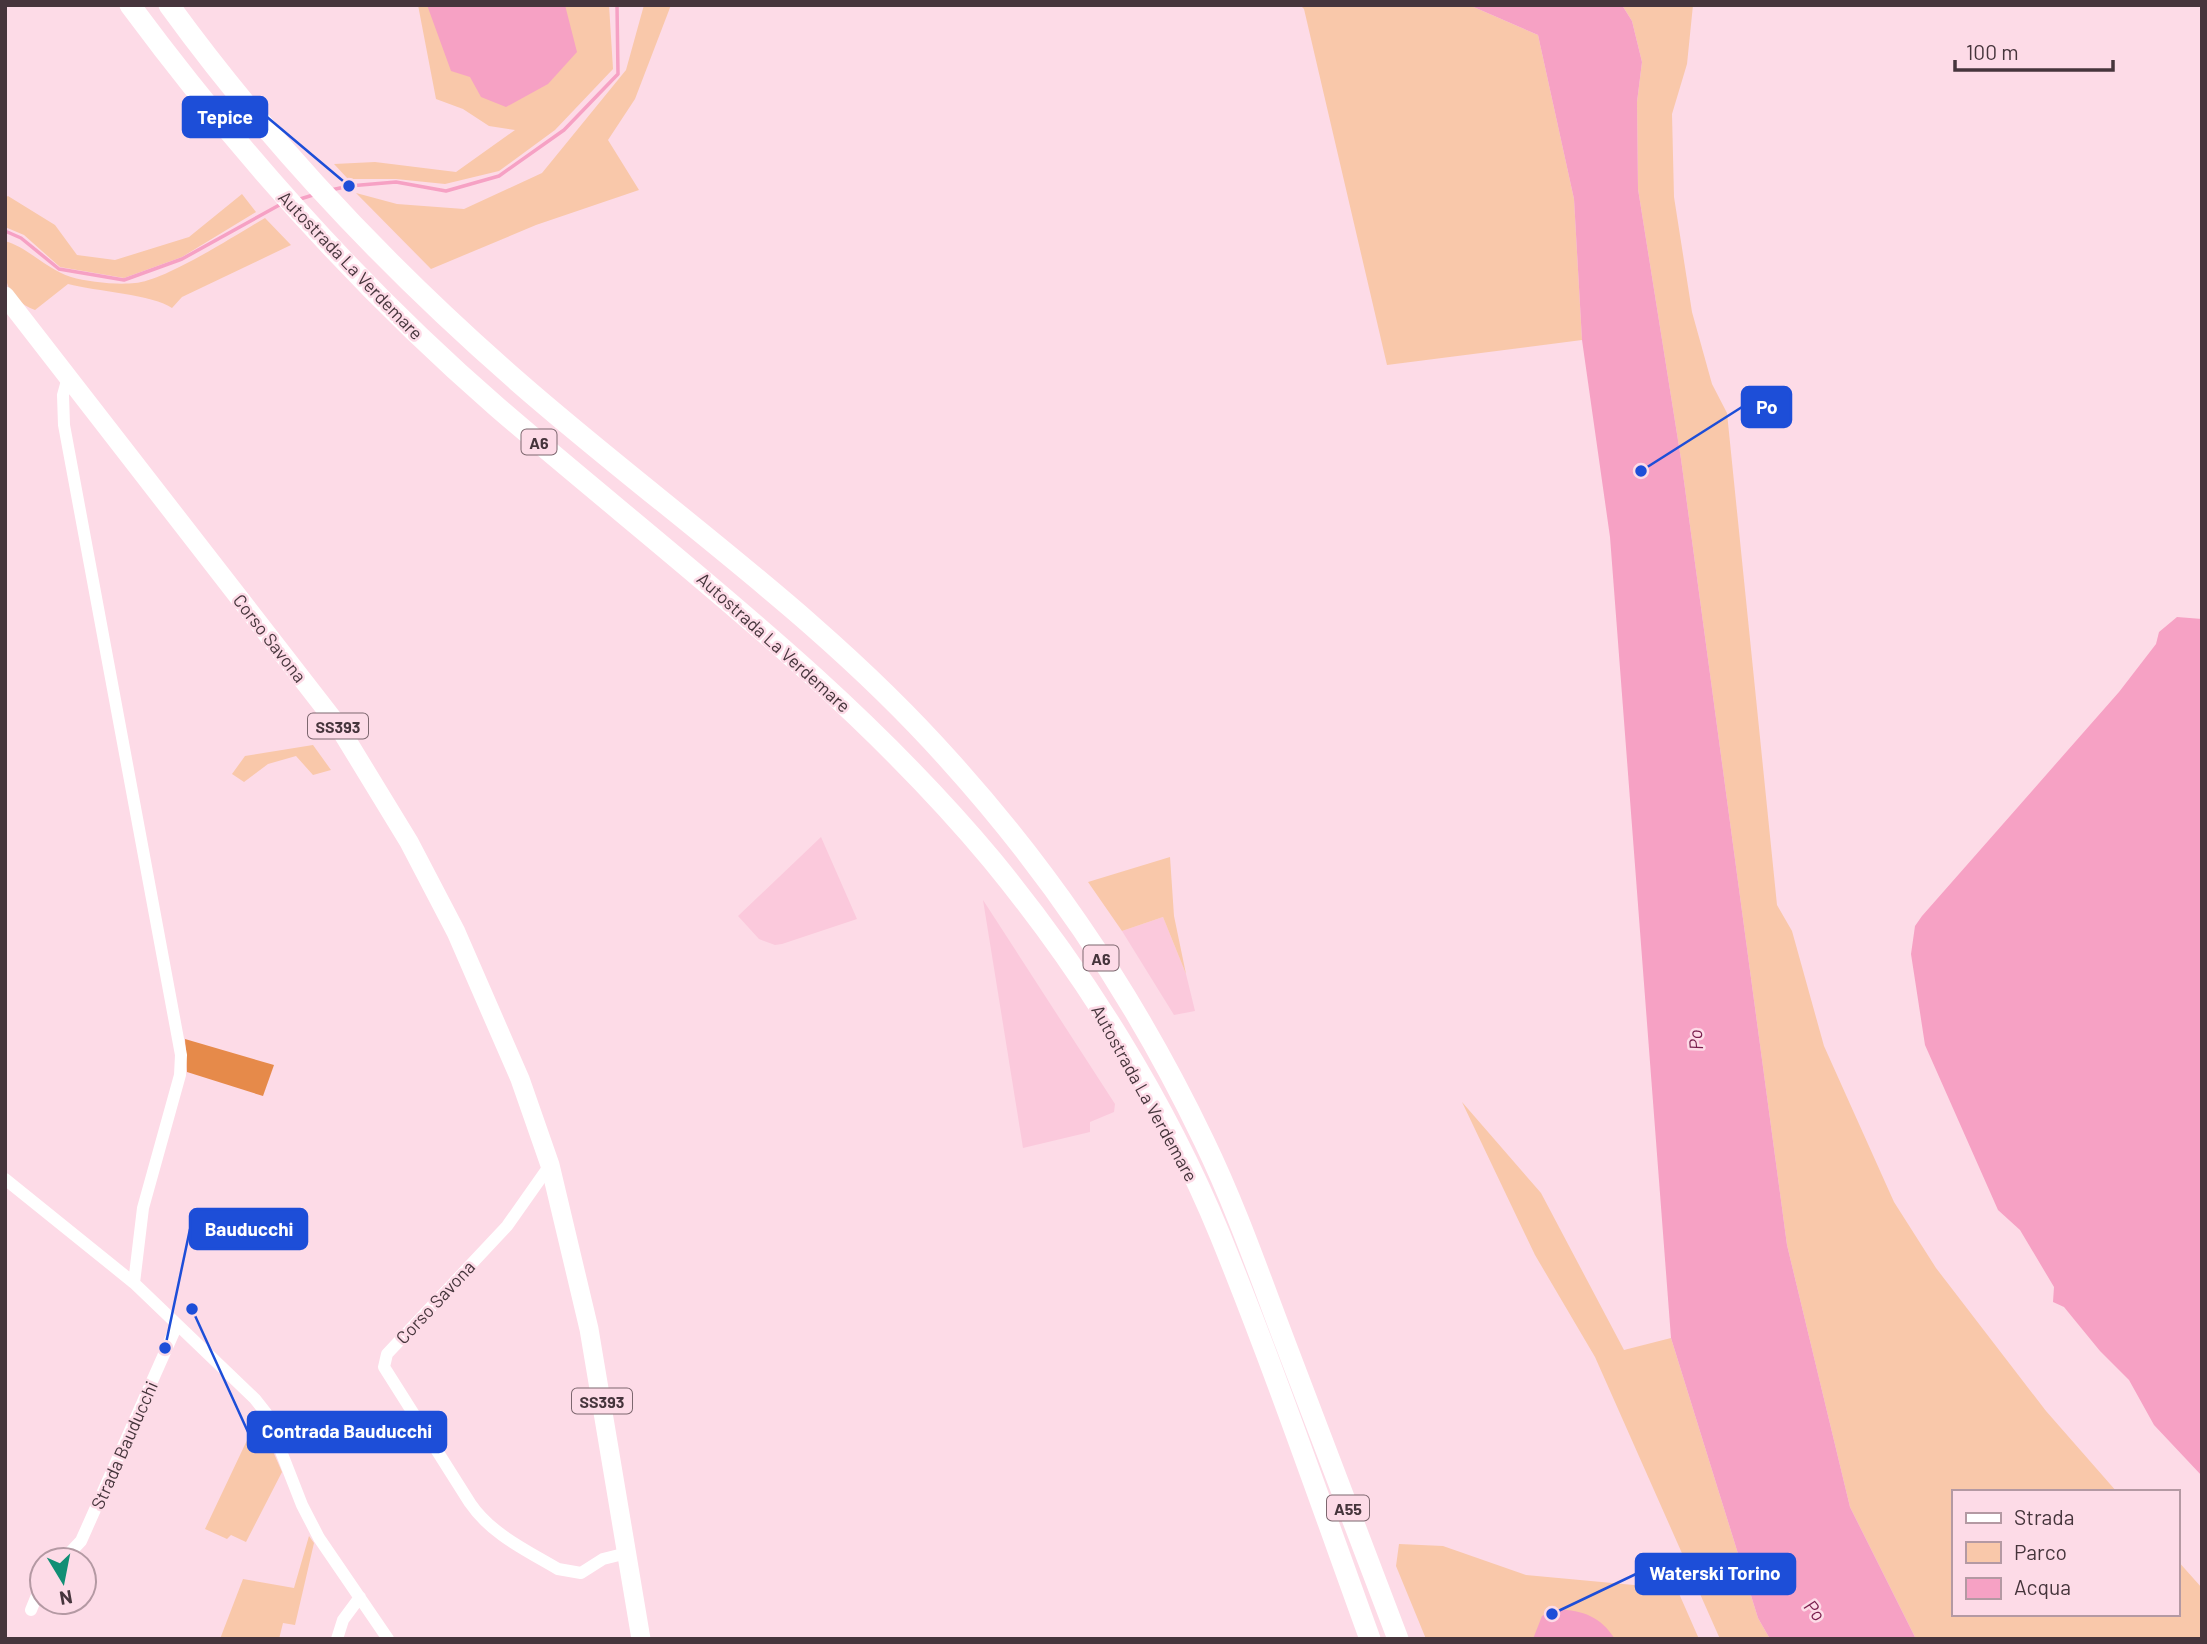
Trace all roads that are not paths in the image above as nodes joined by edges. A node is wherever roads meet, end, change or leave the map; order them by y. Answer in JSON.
{"nodes":[{"id":1,"x":130,"y":5,"type":"edge"},
{"id":2,"x":169,"y":5,"type":"edge"},
{"id":3,"x":5,"y":296,"type":"edge"},
{"id":4,"x":68,"y":377,"type":"junction"},
{"id":5,"x":550,"y":1165,"type":"junction"},
{"id":6,"x":5,"y":1179,"type":"edge"},
{"id":7,"x":134,"y":1283,"type":"junction"},
{"id":8,"x":177,"y":1325,"type":"junction"},
{"id":9,"x":1299,"y":1378,"type":"joint"},
{"id":10,"x":1276,"y":1385,"type":"joint"},
{"id":11,"x":76,"y":1546,"type":"edge"},
{"id":12,"x":627,"y":1553,"type":"junction"},
{"id":13,"x":360,"y":1597,"type":"junction"},
{"id":14,"x":337,"y":1639,"type":"edge"},
{"id":15,"x":388,"y":1639,"type":"edge"},
{"id":16,"x":641,"y":1639,"type":"edge"},
{"id":17,"x":1370,"y":1639,"type":"edge"},
{"id":18,"x":1398,"y":1639,"type":"edge"}],
"edges":[{"from":1,"to":10,"type":"highway","name":"Autostrada La Verdemare","number":"A6"},
{"from":2,"to":9,"type":"highway","name":"Autostrada La Verdemare","number":"A6"},
{"from":3,"to":4,"type":"main road","name":"Corso Savona","number":"SS393"},
{"from":4,"to":5,"type":"main road","name":"Corso Savona","number":"SS393"},
{"from":4,"to":7,"type":"street"},
{"from":5,"to":12,"type":"main road","name":"Corso Savona","number":"SS393"},
{"from":5,"to":12,"type":"street","name":"Corso Savona"},
{"from":6,"to":7,"type":"street"},
{"from":7,"to":8,"type":"street"},
{"from":8,"to":11,"type":"street","name":"Strada Bauducchi"},
{"from":8,"to":13,"type":"street"},
{"from":9,"to":18,"type":"highway","number":"A55"},
{"from":10,"to":17,"type":"highway","number":"A55"},
{"from":12,"to":16,"type":"main road","name":"Corso Savona","number":"SS393"},
{"from":13,"to":14,"type":"street"},
{"from":13,"to":15,"type":"street"}]}
